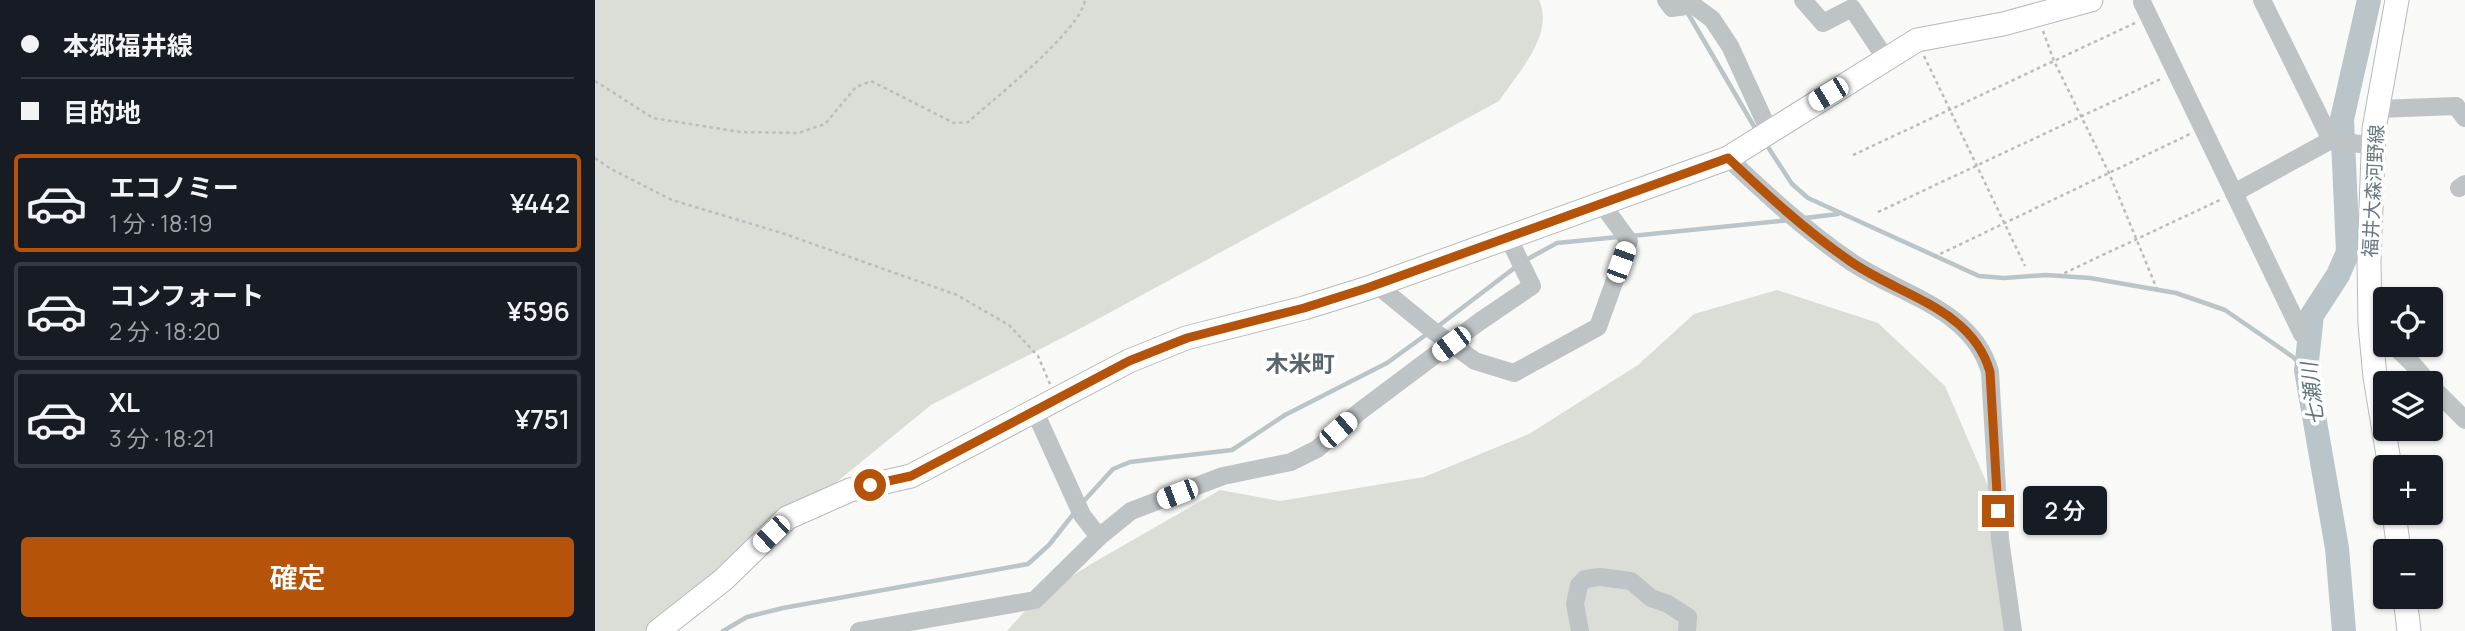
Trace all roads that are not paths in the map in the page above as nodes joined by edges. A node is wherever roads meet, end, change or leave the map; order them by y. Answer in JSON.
{"nodes":[{"id":1,"x":1803,"y":0,"type":"edge"},
{"id":2,"x":2091,"y":0,"type":"edge"},
{"id":3,"x":2262,"y":0,"type":"edge"},
{"id":4,"x":2397,"y":0,"type":"edge"},
{"id":5,"x":1670,"y":4,"type":"edge"},
{"id":6,"x":2145,"y":9,"type":"edge"},
{"id":7,"x":1886,"y":59,"type":"junction"},
{"id":8,"x":2378,"y":109,"type":"junction"},
{"id":9,"x":2465,"y":118,"type":"edge"},
{"id":10,"x":1770,"y":133,"type":"junction"},
{"id":11,"x":2332,"y":140,"type":"junction"},
{"id":12,"x":2373,"y":146,"type":"junction"},
{"id":13,"x":1728,"y":158,"type":"junction"},
{"id":14,"x":2234,"y":193,"type":"junction"},
{"id":15,"x":1601,"y":203,"type":"junction"},
{"id":16,"x":1508,"y":237,"type":"junction"},
{"id":17,"x":1377,"y":285,"type":"junction"},
{"id":18,"x":2373,"y":292,"type":"edge"},
{"id":19,"x":2302,"y":334,"type":"dead end"},
{"id":20,"x":1451,"y":344,"type":"junction"},
{"id":21,"x":2376,"y":357,"type":"edge"},
{"id":22,"x":2406,"y":357,"type":"edge"},
{"id":23,"x":2419,"y":371,"type":"edge"},
{"id":24,"x":2443,"y":397,"type":"edge"},
{"id":25,"x":1035,"y":412,"type":"junction"},
{"id":26,"x":2465,"y":420,"type":"edge"},
{"id":27,"x":2388,"y":455,"type":"edge"},
{"id":28,"x":1099,"y":537,"type":"junction"},
{"id":29,"x":2406,"y":609,"type":"edge"},
{"id":30,"x":885,"y":629,"type":"edge"},
{"id":31,"x":658,"y":631,"type":"edge"},
{"id":32,"x":859,"y":631,"type":"edge"},
{"id":33,"x":1580,"y":631,"type":"edge"},
{"id":34,"x":1687,"y":631,"type":"edge"},
{"id":35,"x":2013,"y":631,"type":"edge"},
{"id":36,"x":2409,"y":631,"type":"edge"}],
"edges":[{"from":1,"to":7,"type":"street"},
{"from":2,"to":7,"type":"main road"},
{"from":3,"to":11,"type":"street"},
{"from":4,"to":8,"type":"main road","name":"福井大森河野線"},
{"from":5,"to":10,"type":"street"},
{"from":6,"to":14,"type":"street"},
{"from":7,"to":10,"type":"main road"},
{"from":8,"to":9,"type":"street"},
{"from":8,"to":12,"type":"main road","name":"福井大森河野線"},
{"from":10,"to":13,"type":"main road"},
{"from":11,"to":12,"type":"street"},
{"from":11,"to":14,"type":"street"},
{"from":12,"to":18,"type":"main road","name":"福井大森河野線"},
{"from":13,"to":15,"type":"main road"},
{"from":13,"to":35,"type":"street"},
{"from":14,"to":19,"type":"street"},
{"from":15,"to":16,"type":"main road"},
{"from":15,"to":20,"type":"street"},
{"from":16,"to":17,"type":"main road"},
{"from":16,"to":20,"type":"street"},
{"from":17,"to":20,"type":"street"},
{"from":17,"to":25,"type":"main road"},
{"from":20,"to":28,"type":"street"},
{"from":21,"to":27,"type":"main road","name":"福井大森河野線"},
{"from":22,"to":23,"type":"street"},
{"from":24,"to":26,"type":"street"},
{"from":25,"to":28,"type":"street"},
{"from":25,"to":31,"type":"main road"},
{"from":28,"to":30,"type":"street"},
{"from":29,"to":36,"type":"main road"},
{"from":30,"to":32,"type":"street"},
{"from":33,"to":34,"type":"street"}]}
